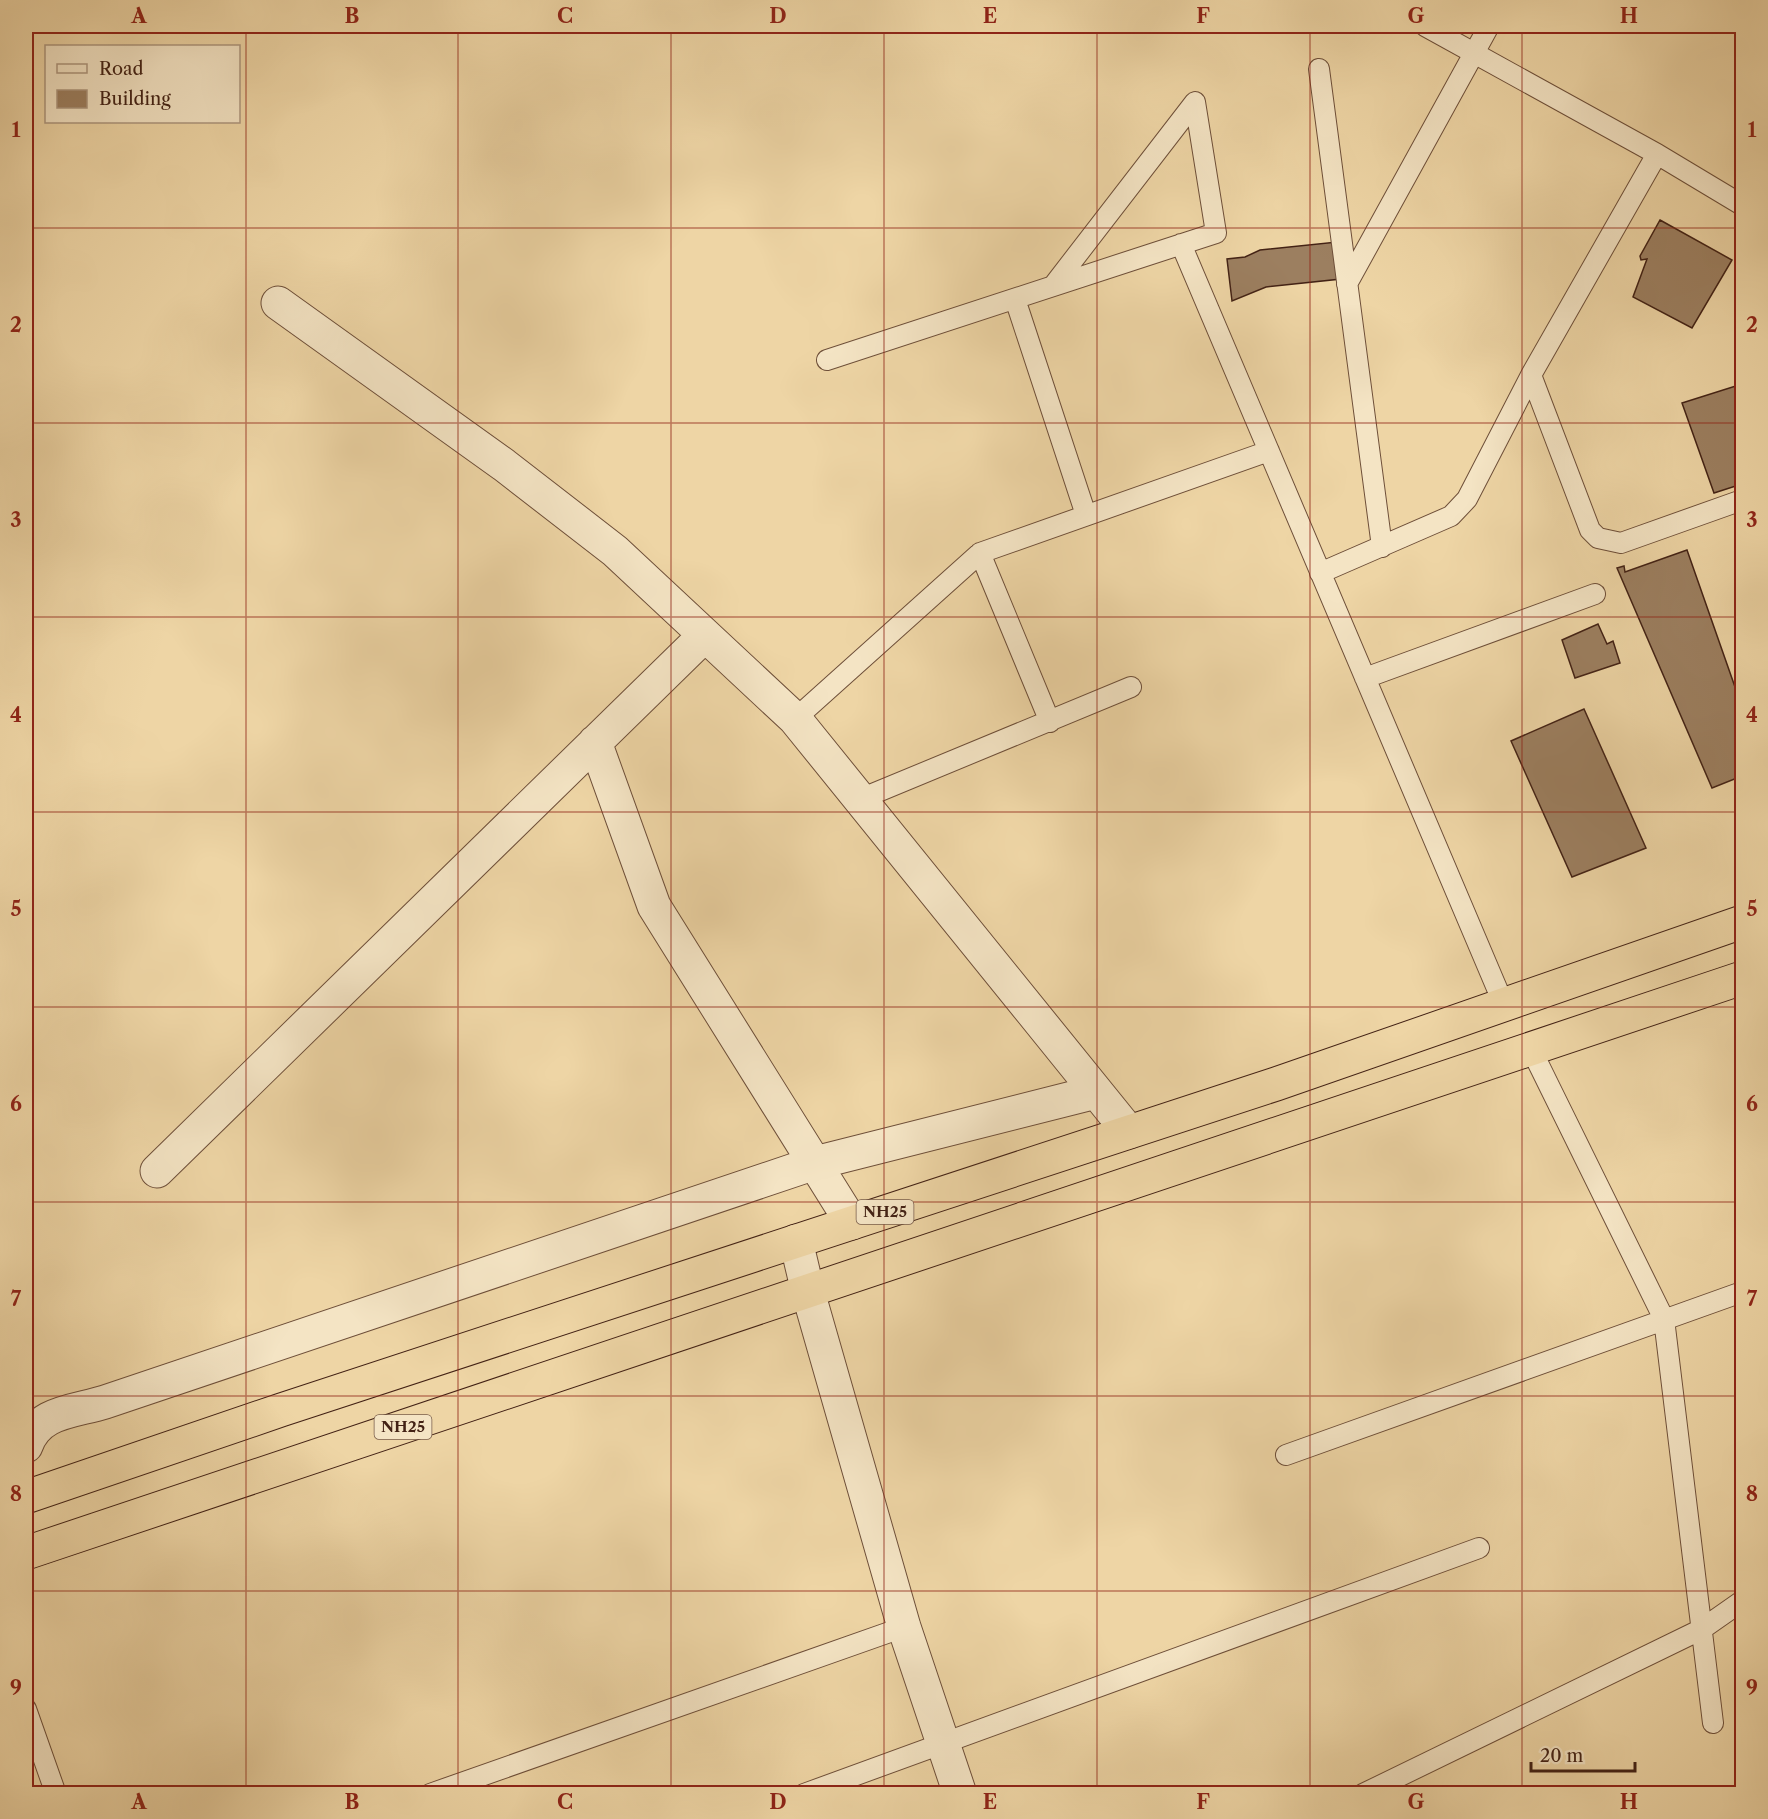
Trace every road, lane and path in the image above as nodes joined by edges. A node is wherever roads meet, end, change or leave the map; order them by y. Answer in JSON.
{"nodes":[{"id":1,"x":1425,"y":26,"type":"edge"},
{"id":2,"x":1489,"y":26,"type":"edge"},
{"id":3,"x":1474,"y":53,"type":"junction"},
{"id":4,"x":1319,"y":69,"type":"dead end"},
{"id":5,"x":1657,"y":154,"type":"junction"},
{"id":6,"x":1743,"y":205,"type":"edge"},
{"id":7,"x":1181,"y":244,"type":"junction"},
{"id":8,"x":1347,"y":284,"type":"junction"},
{"id":9,"x":1053,"y":286,"type":"junction"},
{"id":10,"x":1015,"y":299,"type":"junction"},
{"id":11,"x":278,"y":303,"type":"dead end"},
{"id":12,"x":827,"y":360,"type":"dead end"},
{"id":13,"x":1531,"y":375,"type":"junction"},
{"id":14,"x":1269,"y":452,"type":"junction"},
{"id":15,"x":1743,"y":500,"type":"edge"},
{"id":16,"x":1086,"y":515,"type":"junction"},
{"id":17,"x":1382,"y":546,"type":"junction"},
{"id":18,"x":980,"y":553,"type":"junction"},
{"id":19,"x":1320,"y":573,"type":"junction"},
{"id":20,"x":1595,"y":594,"type":"dead end"},
{"id":21,"x":705,"y":635,"type":"junction"},
{"id":22,"x":1365,"y":678,"type":"junction"},
{"id":23,"x":1131,"y":687,"type":"dead end"},
{"id":24,"x":795,"y":719,"type":"junction"},
{"id":25,"x":1050,"y":722,"type":"junction"},
{"id":26,"x":595,"y":742,"type":"junction"},
{"id":27,"x":858,"y":800,"type":"junction"},
{"id":28,"x":1743,"y":922,"type":"edge"},
{"id":29,"x":1743,"y":978,"type":"edge"},
{"id":30,"x":1504,"y":1005,"type":"junction"},
{"id":31,"x":1532,"y":1049,"type":"junction"},
{"id":32,"x":1096,"y":1092,"type":"junction"},
{"id":33,"x":1129,"y":1132,"type":"junction"},
{"id":34,"x":815,"y":1163,"type":"junction"},
{"id":35,"x":157,"y":1171,"type":"dead end"},
{"id":36,"x":852,"y":1223,"type":"junction"},
{"id":37,"x":796,"y":1241,"type":"junction"},
{"id":38,"x":808,"y":1292,"type":"junction"},
{"id":39,"x":1743,"y":1292,"type":"edge"},
{"id":40,"x":1664,"y":1319,"type":"junction"},
{"id":41,"x":26,"y":1446,"type":"edge"},
{"id":42,"x":1286,"y":1455,"type":"dead end"},
{"id":43,"x":26,"y":1497,"type":"edge"},
{"id":44,"x":1479,"y":1548,"type":"dead end"},
{"id":45,"x":26,"y":1553,"type":"edge"},
{"id":46,"x":1743,"y":1602,"type":"edge"},
{"id":47,"x":904,"y":1627,"type":"junction"},
{"id":48,"x":1701,"y":1629,"type":"junction"},
{"id":49,"x":26,"y":1709,"type":"edge"},
{"id":50,"x":1713,"y":1723,"type":"dead end"},
{"id":51,"x":943,"y":1743,"type":"junction"},
{"id":52,"x":56,"y":1794,"type":"edge"},
{"id":53,"x":430,"y":1794,"type":"edge"},
{"id":54,"x":804,"y":1794,"type":"edge"},
{"id":55,"x":960,"y":1794,"type":"edge"},
{"id":56,"x":1363,"y":1794,"type":"edge"}],
"edges":[{"from":1,"to":3,"type":"lane"},
{"from":2,"to":3,"type":"lane"},
{"from":3,"to":5,"type":"lane"},
{"from":3,"to":8,"type":"lane"},
{"from":4,"to":8,"type":"lane"},
{"from":5,"to":6,"type":"lane"},
{"from":5,"to":13,"type":"lane"},
{"from":7,"to":9,"type":"lane"},
{"from":7,"to":9,"type":"lane"},
{"from":7,"to":14,"type":"lane"},
{"from":8,"to":17,"type":"lane"},
{"from":9,"to":10,"type":"lane"},
{"from":10,"to":12,"type":"lane"},
{"from":10,"to":16,"type":"lane"},
{"from":11,"to":21,"type":"street"},
{"from":13,"to":15,"type":"lane"},
{"from":13,"to":17,"type":"lane"},
{"from":14,"to":16,"type":"lane"},
{"from":14,"to":19,"type":"lane"},
{"from":16,"to":18,"type":"lane"},
{"from":17,"to":19,"type":"lane"},
{"from":18,"to":24,"type":"lane"},
{"from":18,"to":25,"type":"lane"},
{"from":19,"to":22,"type":"lane"},
{"from":20,"to":22,"type":"lane"},
{"from":21,"to":24,"type":"street"},
{"from":21,"to":26,"type":"street"},
{"from":22,"to":30,"type":"lane"},
{"from":23,"to":25,"type":"lane"},
{"from":24,"to":27,"type":"street"},
{"from":25,"to":27,"type":"lane"},
{"from":26,"to":34,"type":"street"},
{"from":26,"to":35,"type":"street"},
{"from":27,"to":32,"type":"street"},
{"from":28,"to":30,"type":"highway","number":"NH25"},
{"from":29,"to":31,"type":"highway","number":"NH25"},
{"from":30,"to":33,"type":"highway","number":"NH25"},
{"from":31,"to":38,"type":"highway","number":"NH25"},
{"from":31,"to":40,"type":"lane"},
{"from":32,"to":33,"type":"street"},
{"from":32,"to":34,"type":"street"},
{"from":33,"to":36,"type":"highway","number":"NH25"},
{"from":34,"to":36,"type":"street"},
{"from":34,"to":41,"type":"street"},
{"from":36,"to":37,"type":"highway","number":"NH25"},
{"from":37,"to":38,"type":"street"},
{"from":37,"to":43,"type":"highway","number":"NH25"},
{"from":38,"to":45,"type":"highway","number":"NH25"},
{"from":38,"to":47,"type":"street"},
{"from":39,"to":40,"type":"lane"},
{"from":40,"to":42,"type":"lane"},
{"from":40,"to":48,"type":"lane"},
{"from":44,"to":51,"type":"lane"},
{"from":46,"to":48,"type":"lane"},
{"from":47,"to":51,"type":"street"},
{"from":47,"to":53,"type":"lane"},
{"from":48,"to":50,"type":"lane"},
{"from":48,"to":56,"type":"lane"},
{"from":49,"to":52,"type":"lane"},
{"from":51,"to":54,"type":"lane"},
{"from":51,"to":55,"type":"street"}]}
